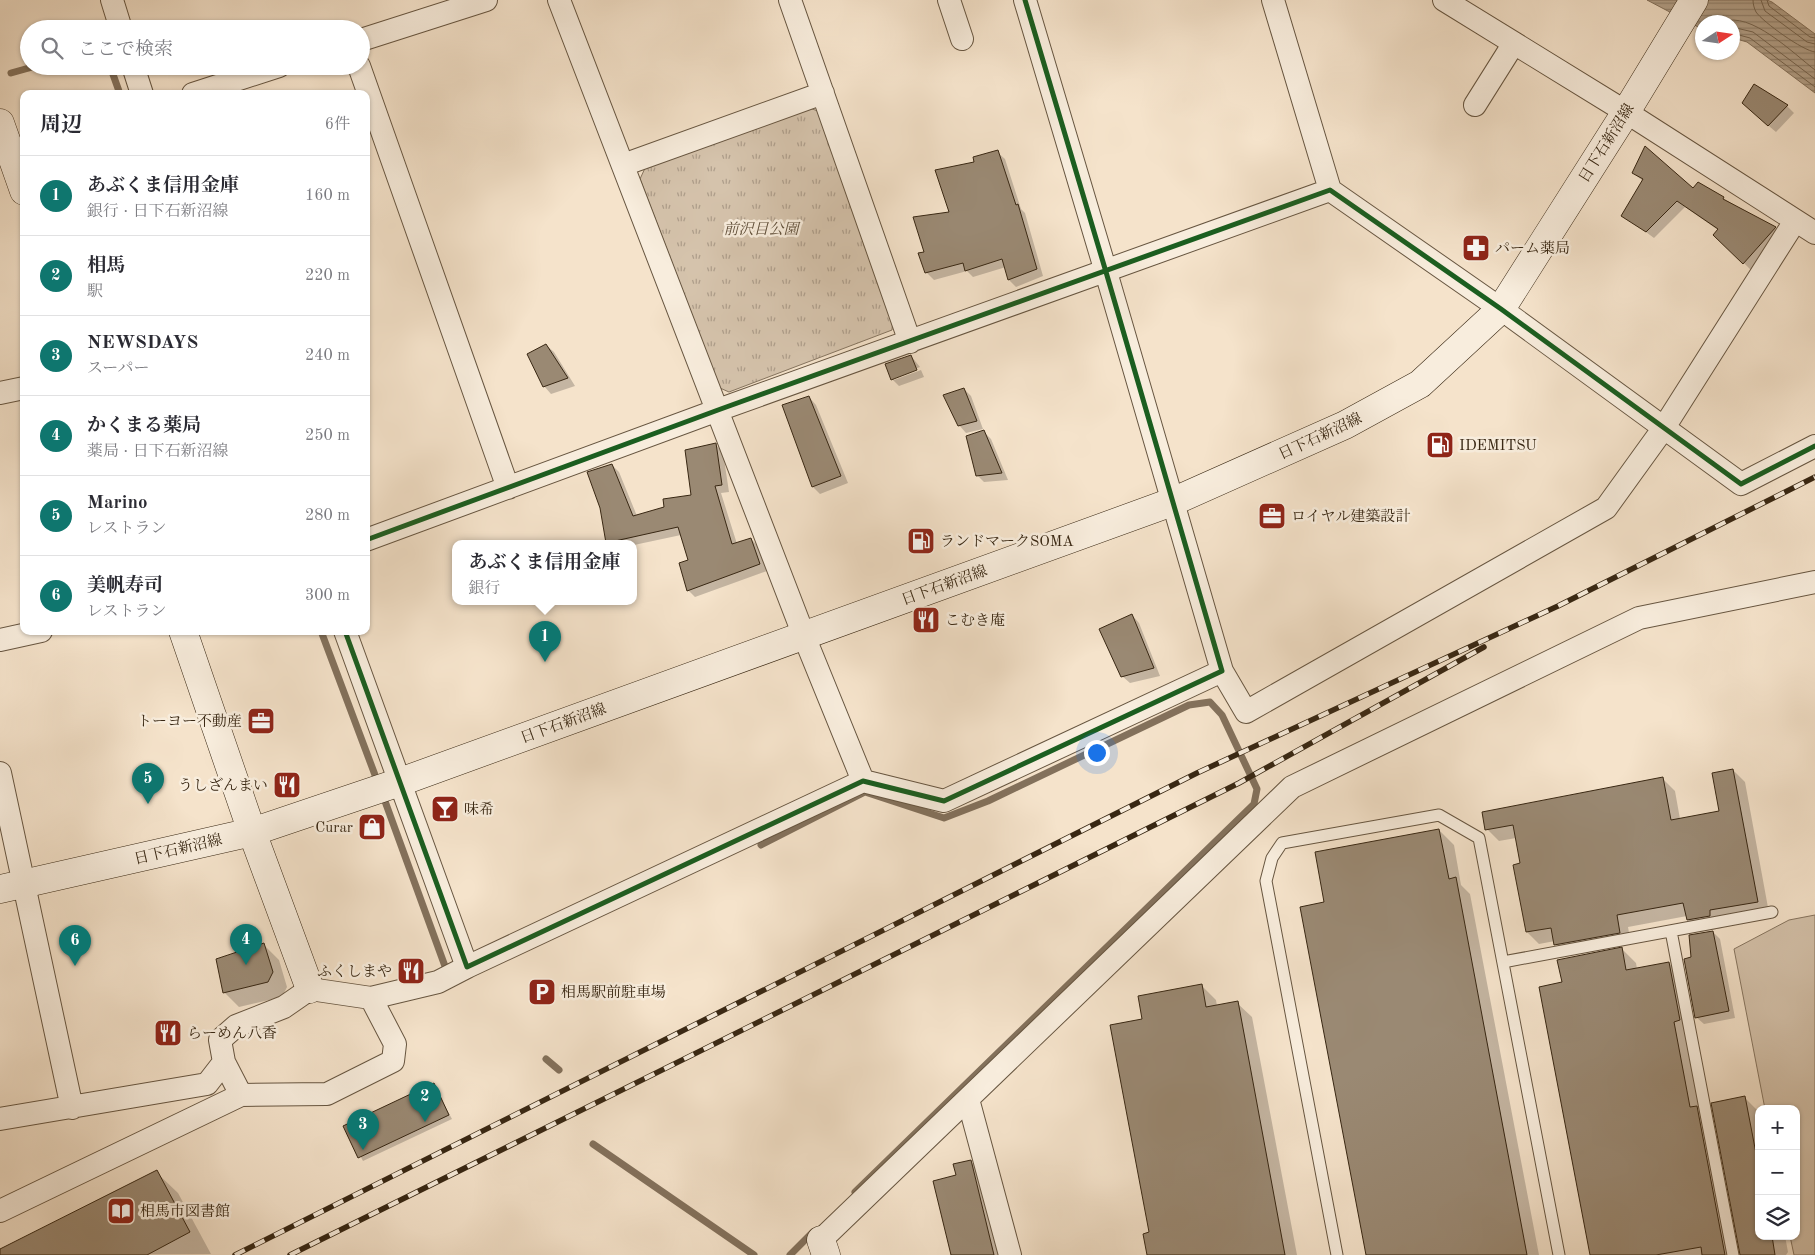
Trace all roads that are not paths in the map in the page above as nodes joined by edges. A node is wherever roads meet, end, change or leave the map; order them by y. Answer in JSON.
{"nodes":[{"id":1,"x":112,"y":0,"type":"edge"},
{"id":2,"x":486,"y":0,"type":"edge"},
{"id":3,"x":559,"y":0,"type":"edge"},
{"id":4,"x":790,"y":0,"type":"edge"},
{"id":5,"x":949,"y":0,"type":"edge"},
{"id":6,"x":1024,"y":0,"type":"edge"},
{"id":7,"x":1273,"y":0,"type":"edge"},
{"id":8,"x":1444,"y":0,"type":"edge"},
{"id":9,"x":1694,"y":0,"type":"edge"},
{"id":10,"x":118,"y":20,"type":"edge"},
{"id":11,"x":370,"y":37,"type":"edge"},
{"id":12,"x":962,"y":39,"type":"dead end"},
{"id":13,"x":1514,"y":43,"type":"junction"},
{"id":14,"x":136,"y":75,"type":"edge"},
{"id":15,"x":251,"y":75,"type":"edge"},
{"id":16,"x":362,"y":75,"type":"edge"},
{"id":17,"x":141,"y":90,"type":"edge"},
{"id":18,"x":205,"y":90,"type":"edge"},
{"id":19,"x":367,"y":90,"type":"edge"},
{"id":20,"x":823,"y":93,"type":"junction"},
{"id":21,"x":370,"y":97,"type":"edge"},
{"id":22,"x":1475,"y":105,"type":"dead end"},
{"id":23,"x":1626,"y":112,"type":"junction"},
{"id":24,"x":0,"y":123,"type":"edge"},
{"id":25,"x":623,"y":165,"type":"junction"},
{"id":26,"x":13,"y":177,"type":"edge"},
{"id":27,"x":1330,"y":190,"type":"junction"},
{"id":28,"x":1795,"y":221,"type":"junction"},
{"id":29,"x":1815,"y":233,"type":"edge"},
{"id":30,"x":1106,"y":272,"type":"junction"},
{"id":31,"x":1501,"y":309,"type":"junction"},
{"id":32,"x":910,"y":342,"type":"junction"},
{"id":33,"x":20,"y":389,"type":"edge"},
{"id":34,"x":0,"y":393,"type":"edge"},
{"id":35,"x":718,"y":410,"type":"junction"},
{"id":36,"x":1663,"y":429,"type":"junction"},
{"id":37,"x":1815,"y":446,"type":"edge"},
{"id":38,"x":508,"y":488,"type":"junction"},
{"id":39,"x":1172,"y":502,"type":"junction"},
{"id":40,"x":370,"y":539,"type":"edge"},
{"id":41,"x":1815,"y":582,"type":"edge"},
{"id":42,"x":23,"y":635,"type":"edge"},
{"id":43,"x":184,"y":635,"type":"edge"},
{"id":44,"x":345,"y":635,"type":"edge"},
{"id":45,"x":804,"y":636,"type":"junction"},
{"id":46,"x":0,"y":640,"type":"edge"},
{"id":47,"x":1222,"y":671,"type":"junction"},
{"id":48,"x":0,"y":773,"type":"edge"},
{"id":49,"x":863,"y":782,"type":"junction"},
{"id":50,"x":385,"y":787,"type":"junction"},
{"id":51,"x":252,"y":832,"type":"junction"},
{"id":52,"x":12,"y":887,"type":"edge"},
{"id":53,"x":1772,"y":912,"type":"dead end"},
{"id":54,"x":1671,"y":931,"type":"junction"},
{"id":55,"x":1503,"y":962,"type":"junction"},
{"id":56,"x":467,"y":967,"type":"junction"},
{"id":57,"x":310,"y":989,"type":"junction"},
{"id":58,"x":371,"y":998,"type":"junction"},
{"id":59,"x":224,"y":1062,"type":"junction"},
{"id":60,"x":241,"y":1095,"type":"junction"},
{"id":61,"x":968,"y":1099,"type":"junction"},
{"id":62,"x":72,"y":1108,"type":"junction"},
{"id":63,"x":0,"y":1118,"type":"edge"},
{"id":64,"x":0,"y":1211,"type":"edge"},
{"id":65,"x":824,"y":1247,"type":"edge"},
{"id":66,"x":1010,"y":1255,"type":"edge"},
{"id":67,"x":1336,"y":1255,"type":"edge"},
{"id":68,"x":1558,"y":1255,"type":"edge"},
{"id":69,"x":1733,"y":1255,"type":"edge"}],
"edges":[{"from":1,"to":10,"type":"street"},
{"from":2,"to":11,"type":"street"},
{"from":3,"to":25,"type":"street"},
{"from":4,"to":20,"type":"street"},
{"from":5,"to":12,"type":"street"},
{"from":6,"to":30,"type":"street"},
{"from":7,"to":27,"type":"street"},
{"from":8,"to":13,"type":"street"},
{"from":9,"to":23,"type":"main road","name":"日下石新沼線"},
{"from":13,"to":22,"type":"street"},
{"from":13,"to":23,"type":"street"},
{"from":14,"to":17,"type":"street"},
{"from":15,"to":18,"type":"street"},
{"from":16,"to":19,"type":"street"},
{"from":20,"to":25,"type":"street"},
{"from":20,"to":32,"type":"street"},
{"from":21,"to":38,"type":"street"},
{"from":23,"to":28,"type":"street"},
{"from":23,"to":31,"type":"main road","name":"日下石新沼線"},
{"from":24,"to":26,"type":"main road"},
{"from":25,"to":35,"type":"street"},
{"from":27,"to":30,"type":"street"},
{"from":27,"to":31,"type":"street"},
{"from":28,"to":29,"type":"street"},
{"from":28,"to":36,"type":"street"},
{"from":30,"to":32,"type":"street"},
{"from":30,"to":39,"type":"street"},
{"from":31,"to":36,"type":"street"},
{"from":31,"to":39,"type":"main road","name":"日下石新沼線"},
{"from":32,"to":35,"type":"street"},
{"from":33,"to":34,"type":"street"},
{"from":35,"to":38,"type":"street"},
{"from":35,"to":45,"type":"street"},
{"from":36,"to":37,"type":"street"},
{"from":36,"to":47,"type":"street"},
{"from":38,"to":40,"type":"street"},
{"from":39,"to":45,"type":"main road","name":"日下石新沼線"},
{"from":39,"to":47,"type":"street"},
{"from":41,"to":61,"type":"street"},
{"from":42,"to":46,"type":"street"},
{"from":43,"to":51,"type":"main road"},
{"from":44,"to":50,"type":"street"},
{"from":45,"to":49,"type":"street"},
{"from":45,"to":50,"type":"main road","name":"日下石新沼線"},
{"from":47,"to":49,"type":"street"},
{"from":48,"to":52,"type":"street"},
{"from":49,"to":56,"type":"street"},
{"from":50,"to":51,"type":"main road","name":"日下石新沼線"},
{"from":50,"to":56,"type":"street"},
{"from":51,"to":52,"type":"main road","name":"日下石新沼線"},
{"from":51,"to":57,"type":"main road"},
{"from":52,"to":62,"type":"street"},
{"from":53,"to":54,"type":"lane"},
{"from":54,"to":55,"type":"lane"},
{"from":54,"to":69,"type":"lane"},
{"from":55,"to":67,"type":"lane"},
{"from":55,"to":68,"type":"lane"},
{"from":56,"to":58,"type":"street"},
{"from":57,"to":58,"type":"street"},
{"from":57,"to":59,"type":"street"},
{"from":58,"to":60,"type":"street"},
{"from":59,"to":60,"type":"street"},
{"from":59,"to":62,"type":"street"},
{"from":60,"to":64,"type":"street"},
{"from":61,"to":65,"type":"street"},
{"from":61,"to":66,"type":"street"},
{"from":62,"to":63,"type":"street"}]}
